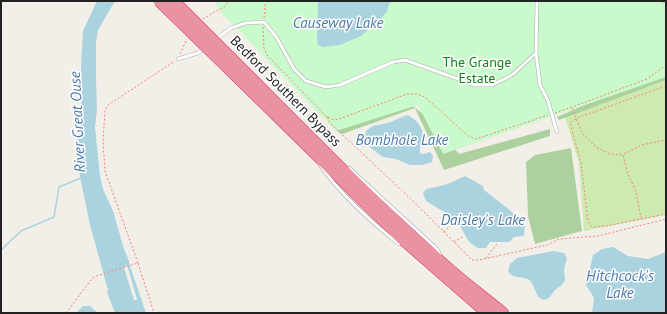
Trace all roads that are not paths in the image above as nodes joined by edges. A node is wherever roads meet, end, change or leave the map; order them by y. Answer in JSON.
{"nodes":[{"id":1,"x":159,"y":1,"type":"edge"},
{"id":2,"x":174,"y":1,"type":"edge"},
{"id":3,"x":537,"y":1,"type":"edge"},
{"id":4,"x":536,"y":53,"type":"junction"},
{"id":5,"x":178,"y":59,"type":"road end"},
{"id":6,"x":234,"y":67,"type":"junction"},
{"id":7,"x":557,"y":132,"type":"dead end"},
{"id":8,"x":318,"y":152,"type":"junction"},
{"id":9,"x":341,"y":162,"type":"dead end"},
{"id":10,"x":347,"y":167,"type":"dead end"},
{"id":11,"x":402,"y":246,"type":"dead end"},
{"id":12,"x":411,"y":253,"type":"dead end"},
{"id":13,"x":450,"y":270,"type":"junction"},
{"id":14,"x":438,"y":271,"type":"junction"},
{"id":15,"x":485,"y":307,"type":"edge"},
{"id":16,"x":503,"y":313,"type":"edge"}],
"edges":[{"from":1,"to":6,"type":"highway","name":"Bedford Southern Bypass","bridge":true},
{"from":2,"to":6,"type":"highway","name":"Bedford Southern Bypass","bridge":true},
{"from":3,"to":4,"type":"lane"},
{"from":4,"to":5,"type":"lane"},
{"from":4,"to":7,"type":"lane"},
{"from":6,"to":8,"type":"highway","name":"Bedford Southern Bypass"},
{"from":8,"to":9,"type":"lane"},
{"from":8,"to":11,"type":"lane"},
{"from":8,"to":13,"type":"highway","name":"Bedford Southern Bypass"},
{"from":8,"to":14,"type":"highway","name":"Bedford Southern Bypass"},
{"from":10,"to":13,"type":"lane"},
{"from":12,"to":14,"type":"lane"},
{"from":13,"to":15,"type":"highway","name":"Bedford Southern Bypass"},
{"from":14,"to":15,"type":"highway","name":"Bedford Southern Bypass"},
{"from":15,"to":16,"type":"highway","name":"Bedford Southern Bypass"}]}
